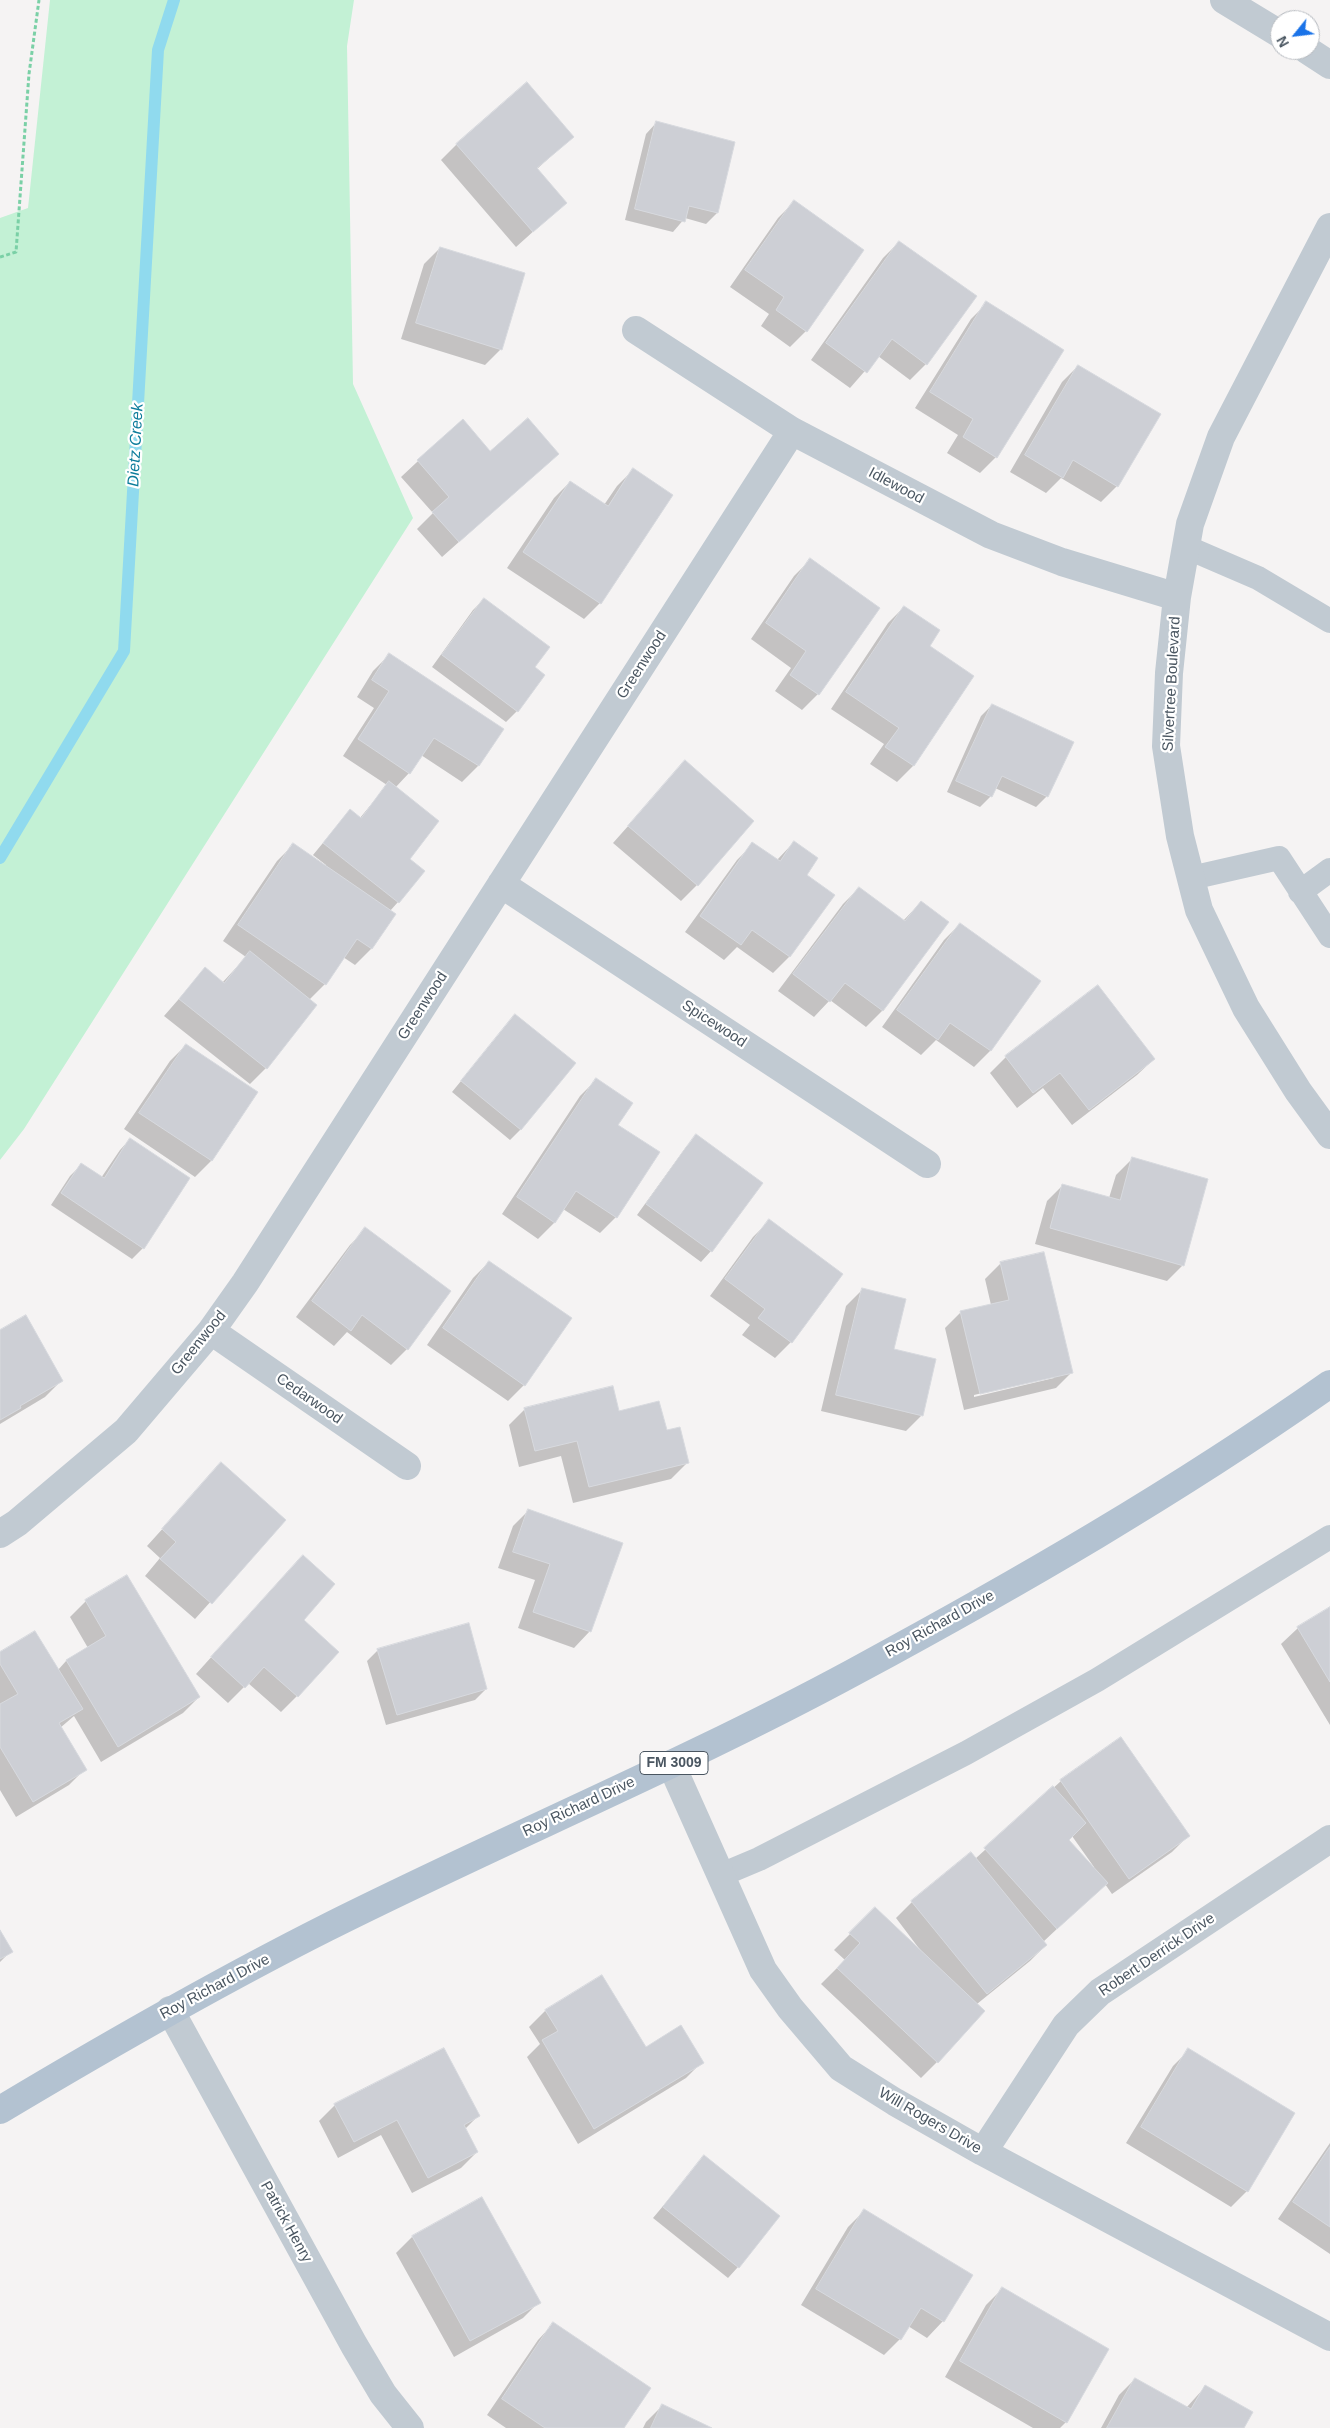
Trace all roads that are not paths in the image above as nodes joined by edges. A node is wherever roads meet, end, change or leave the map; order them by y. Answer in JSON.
{"nodes":[{"id":1,"x":1224,"y":0,"type":"edge"},
{"id":2,"x":1270,"y":28,"type":"edge"},
{"id":3,"x":1330,"y":227,"type":"edge"},
{"id":4,"x":636,"y":330,"type":"dead end"},
{"id":5,"x":792,"y":431,"type":"junction"},
{"id":6,"x":1186,"y":547,"type":"junction"},
{"id":7,"x":1177,"y":597,"type":"junction"},
{"id":8,"x":1330,"y":621,"type":"edge"},
{"id":9,"x":1330,"y":870,"type":"edge"},
{"id":10,"x":1191,"y":878,"type":"junction"},
{"id":11,"x":501,"y":884,"type":"junction"},
{"id":12,"x":1300,"y":892,"type":"junction"},
{"id":13,"x":1330,"y":936,"type":"edge"},
{"id":14,"x":1330,"y":1135,"type":"edge"},
{"id":15,"x":927,"y":1164,"type":"dead end"},
{"id":16,"x":211,"y":1331,"type":"junction"},
{"id":17,"x":1330,"y":1384,"type":"edge"},
{"id":18,"x":407,"y":1466,"type":"dead end"},
{"id":19,"x":0,"y":1534,"type":"edge"},
{"id":20,"x":1330,"y":1537,"type":"edge"},
{"id":21,"x":671,"y":1764,"type":"junction"},
{"id":22,"x":1330,"y":1840,"type":"edge"},
{"id":23,"x":721,"y":1876,"type":"junction"},
{"id":24,"x":170,"y":2010,"type":"junction"},
{"id":25,"x":0,"y":2110,"type":"edge"},
{"id":26,"x":983,"y":2152,"type":"junction"},
{"id":27,"x":1330,"y":2337,"type":"edge"},
{"id":28,"x":410,"y":2428,"type":"edge"}],
"edges":[{"from":1,"to":2,"type":"street"},
{"from":3,"to":6,"type":"street","name":"Silvertree Boulevard"},
{"from":4,"to":5,"type":"street","name":"Idlewood"},
{"from":5,"to":7,"type":"street","name":"Idlewood"},
{"from":5,"to":11,"type":"street","name":"Greenwood"},
{"from":6,"to":7,"type":"street","name":"Silvertree Boulevard"},
{"from":6,"to":8,"type":"lane"},
{"from":7,"to":10,"type":"street","name":"Silvertree Boulevard"},
{"from":9,"to":12,"type":"lane"},
{"from":10,"to":12,"type":"lane"},
{"from":10,"to":14,"type":"street","name":"Silvertree Boulevard"},
{"from":11,"to":15,"type":"street","name":"Spicewood"},
{"from":11,"to":16,"type":"street","name":"Greenwood"},
{"from":12,"to":13,"type":"lane"},
{"from":16,"to":18,"type":"street","name":"Cedarwood"},
{"from":16,"to":19,"type":"street","name":"Greenwood"},
{"from":17,"to":21,"type":"main road","name":"Roy Richard Drive","number":"FM 3009"},
{"from":20,"to":23,"type":"lane"},
{"from":21,"to":23,"type":"street","name":"Will Rogers Drive"},
{"from":21,"to":24,"type":"main road","name":"Roy Richard Drive","number":"FM 3009"},
{"from":22,"to":26,"type":"street","name":"Robert Derrick Drive"},
{"from":23,"to":26,"type":"street","name":"Will Rogers Drive"},
{"from":24,"to":25,"type":"main road","name":"Roy Richard Drive","number":"FM 3009"},
{"from":24,"to":28,"type":"street","name":"Patrick Henry"},
{"from":26,"to":27,"type":"street","name":"Will Rogers Drive"}]}
